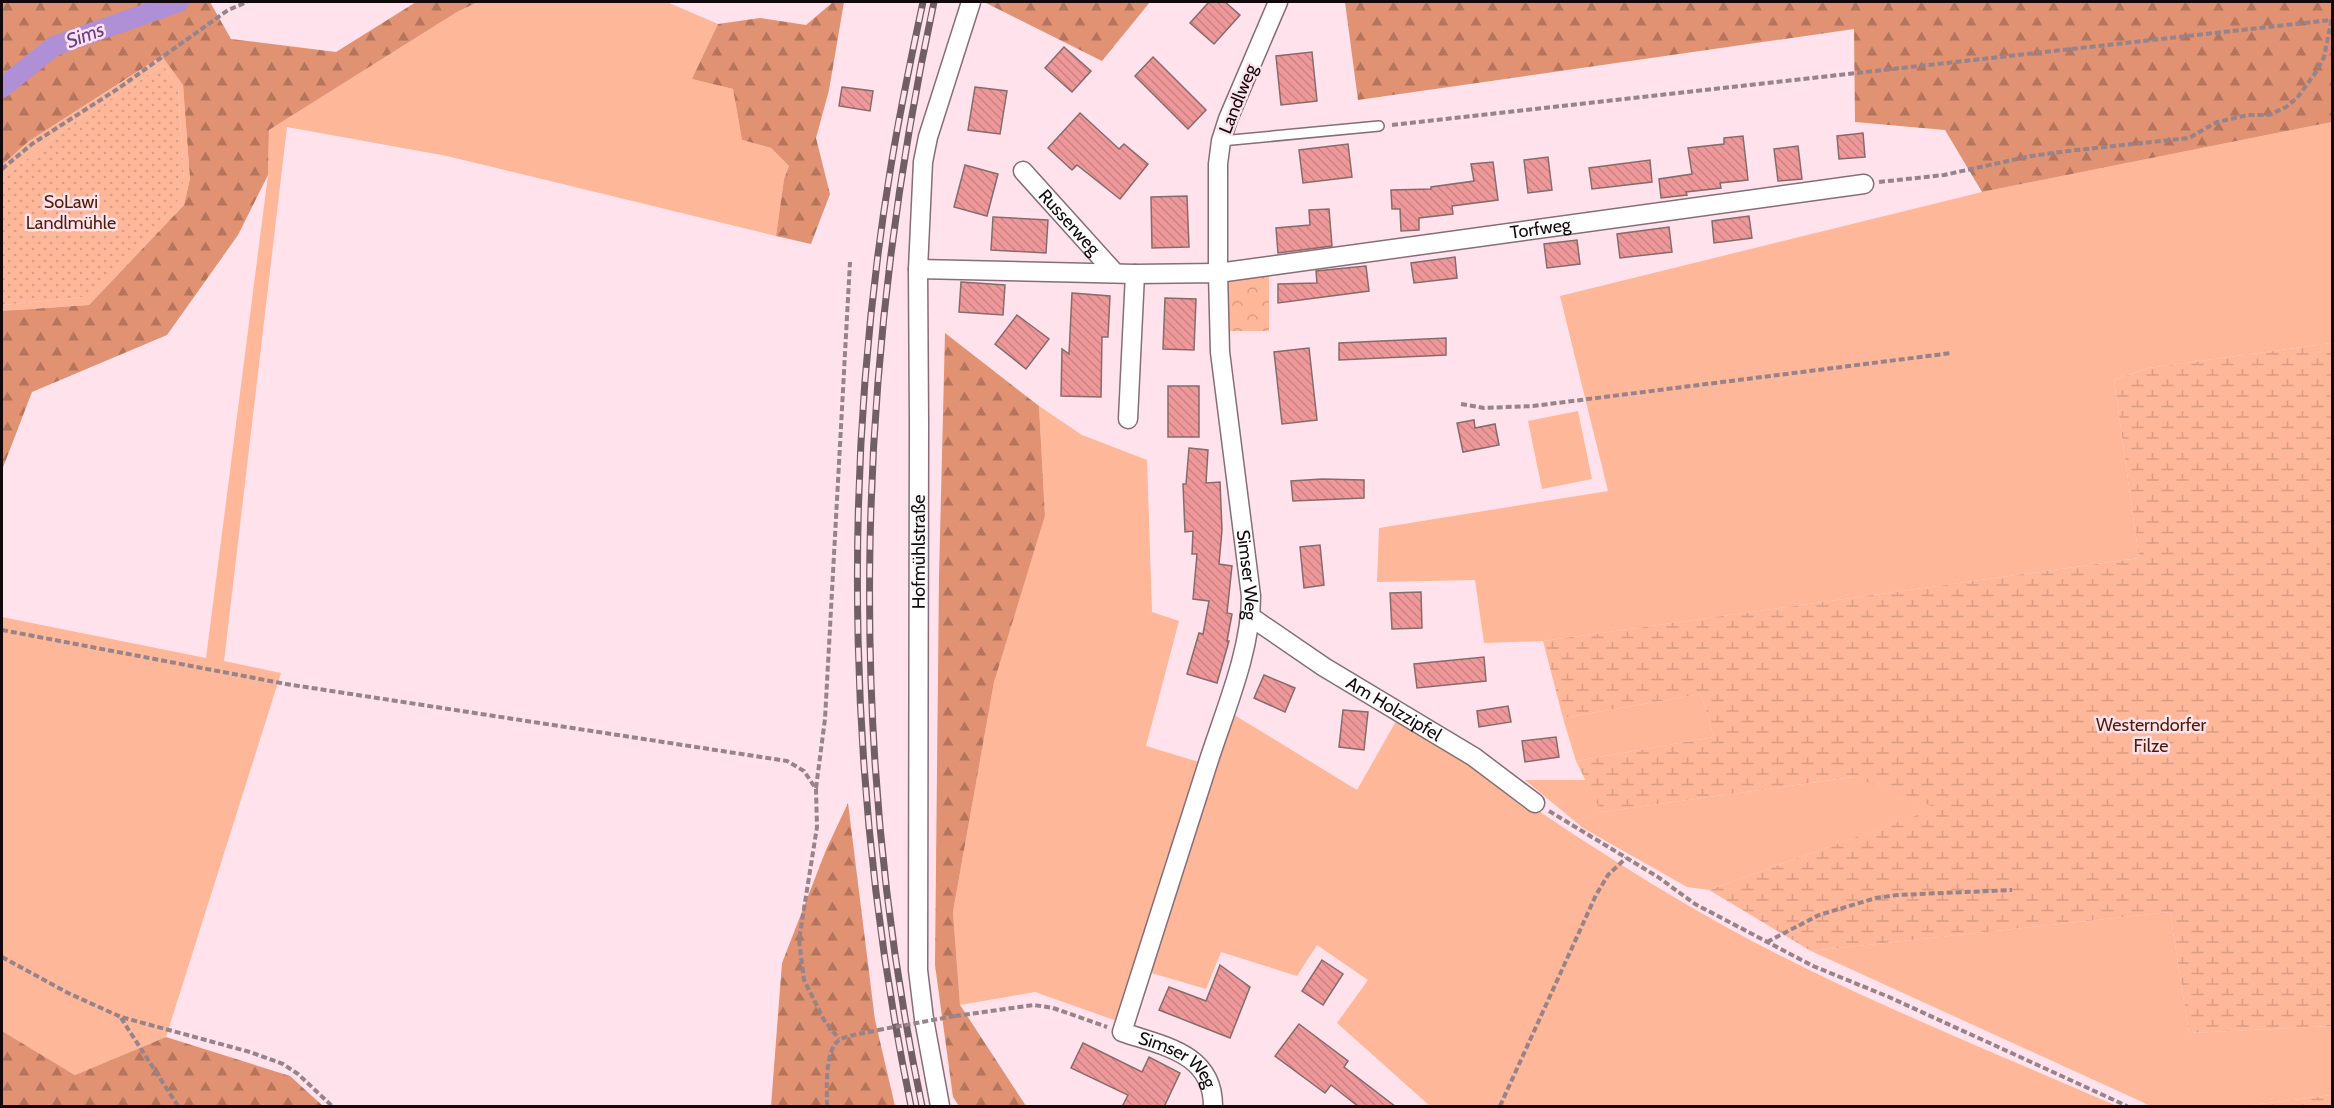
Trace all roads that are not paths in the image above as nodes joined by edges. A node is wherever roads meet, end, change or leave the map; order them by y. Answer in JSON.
{"nodes":[{"id":1,"x":970,"y":2,"type":"edge"},
{"id":2,"x":1278,"y":2,"type":"edge"},
{"id":3,"x":1379,"y":126,"type":"road end"},
{"id":4,"x":1221,"y":141,"type":"junction"},
{"id":5,"x":1023,"y":171,"type":"dead end"},
{"id":6,"x":1864,"y":184,"type":"road end"},
{"id":7,"x":918,"y":269,"type":"junction"},
{"id":8,"x":1115,"y":273,"type":"junction"},
{"id":9,"x":1218,"y":273,"type":"junction"},
{"id":10,"x":1135,"y":274,"type":"junction"},
{"id":11,"x":1128,"y":419,"type":"dead end"},
{"id":12,"x":1251,"y":617,"type":"junction"},
{"id":13,"x":1535,"y":803,"type":"road end"},
{"id":14,"x":940,"y":1107,"type":"edge"},
{"id":15,"x":1213,"y":1107,"type":"edge"}],
"edges":[{"from":1,"to":7,"type":"street","name":"Hofmühlstraße"},
{"from":2,"to":4,"type":"street","name":"Landlweg"},
{"from":3,"to":4,"type":"lane"},
{"from":4,"to":9,"type":"street","name":"Landlweg"},
{"from":5,"to":8,"type":"street","name":"Russerweg"},
{"from":6,"to":9,"type":"street","name":"Torfweg"},
{"from":7,"to":8,"type":"street"},
{"from":7,"to":14,"type":"street","name":"Hofmühlstraße"},
{"from":8,"to":10,"type":"street"},
{"from":9,"to":10,"type":"street"},
{"from":9,"to":12,"type":"street","name":"Simser Weg"},
{"from":10,"to":11,"type":"street"},
{"from":12,"to":13,"type":"street","name":"Am Holzzipfel"},
{"from":12,"to":15,"type":"street","name":"Simser Weg"}]}
